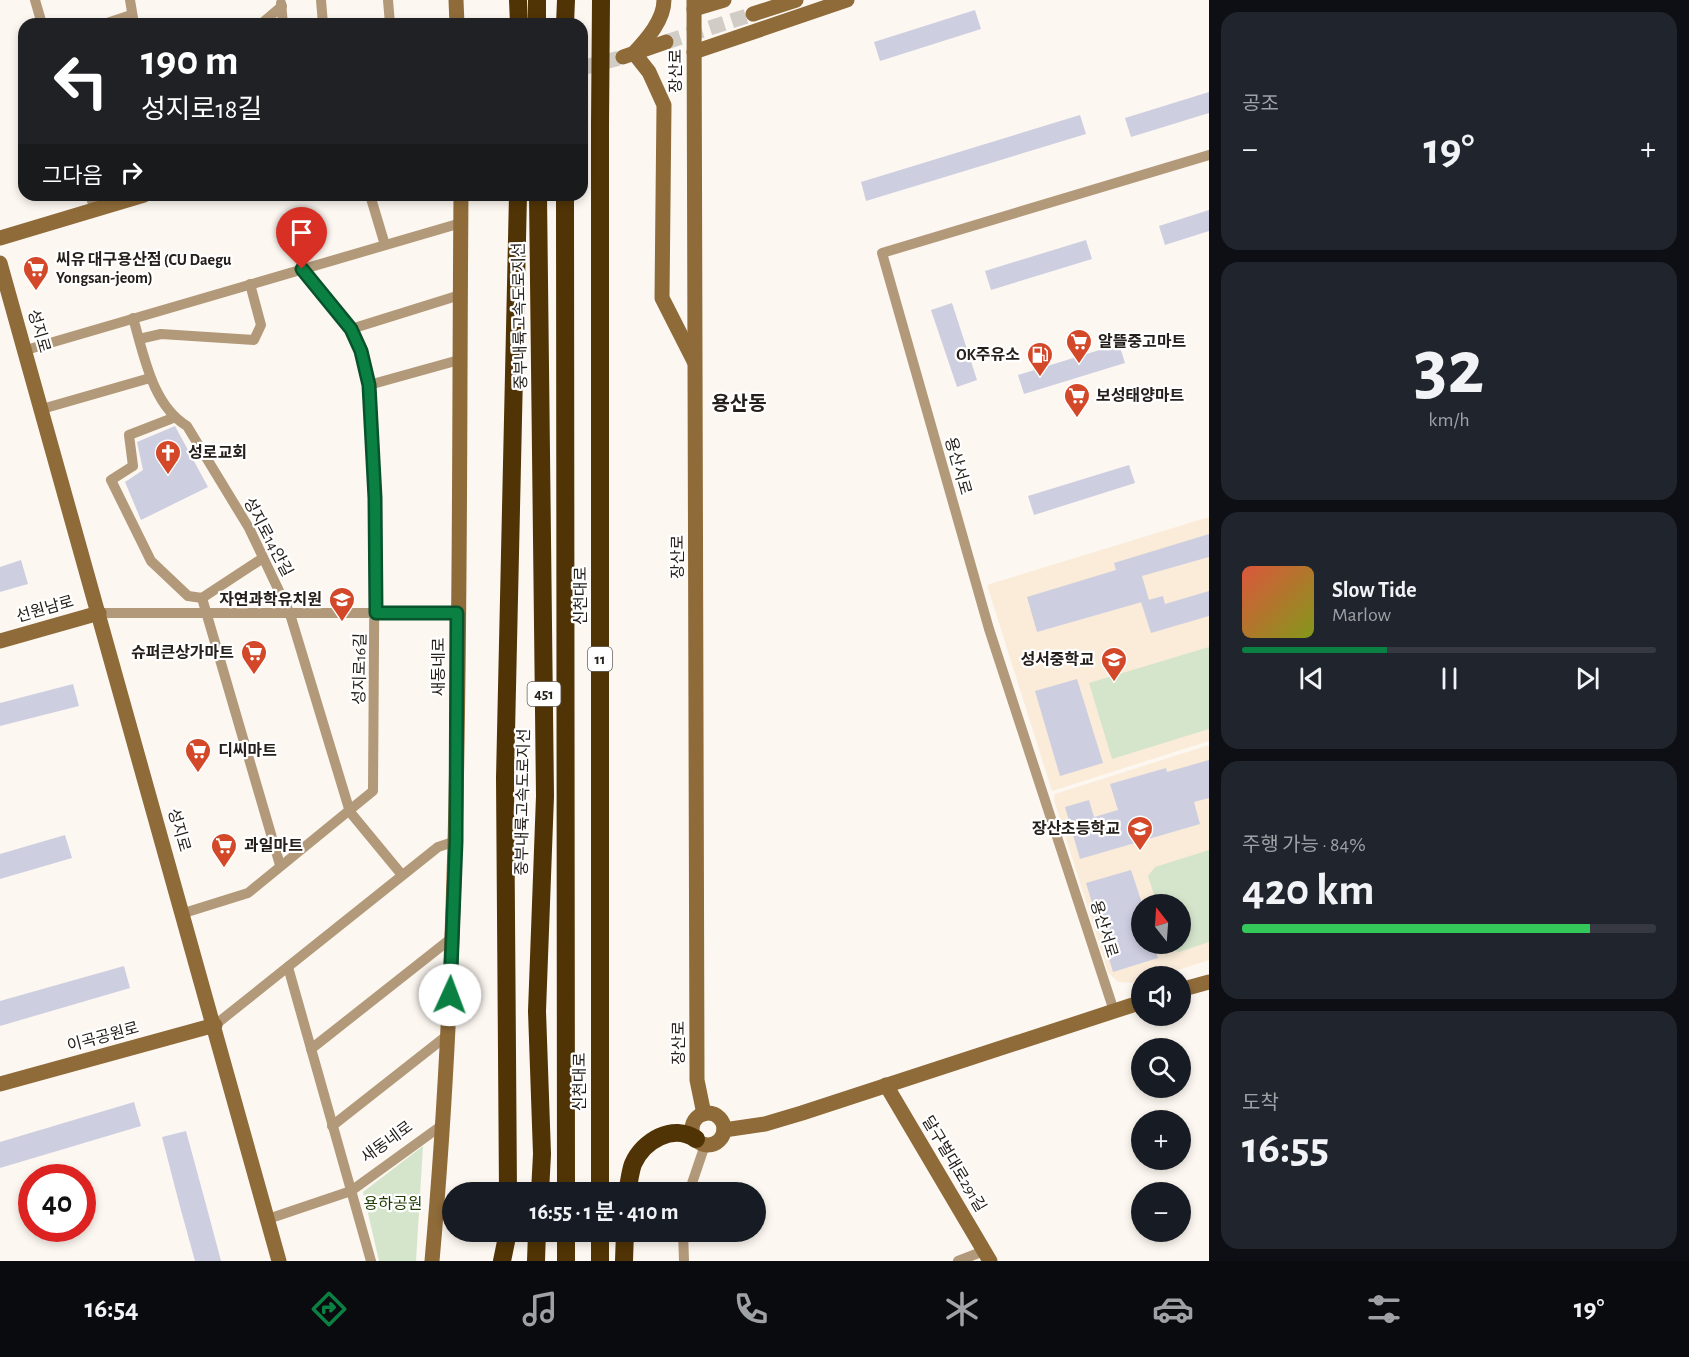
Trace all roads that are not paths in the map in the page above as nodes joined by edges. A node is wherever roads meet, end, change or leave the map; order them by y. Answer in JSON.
{"nodes":[{"id":1,"x":35,"y":0,"type":"edge"},
{"id":2,"x":130,"y":0,"type":"edge"},
{"id":3,"x":321,"y":0,"type":"edge"},
{"id":4,"x":388,"y":0,"type":"edge"},
{"id":5,"x":456,"y":0,"type":"edge"},
{"id":6,"x":537,"y":0,"type":"edge"},
{"id":7,"x":566,"y":0,"type":"edge"},
{"id":8,"x":601,"y":0,"type":"edge"},
{"id":9,"x":664,"y":0,"type":"edge"},
{"id":10,"x":724,"y":0,"type":"edge"},
{"id":11,"x":795,"y":0,"type":"edge"},
{"id":12,"x":847,"y":0,"type":"edge"},
{"id":13,"x":280,"y":3,"type":"edge"},
{"id":14,"x":694,"y":4,"type":"edge"},
{"id":15,"x":753,"y":14,"type":"tunnel mouth"},
{"id":16,"x":40,"y":18,"type":"edge"},
{"id":17,"x":132,"y":18,"type":"edge"},
{"id":18,"x":266,"y":18,"type":"edge"},
{"id":19,"x":282,"y":18,"type":"edge"},
{"id":20,"x":322,"y":18,"type":"edge"},
{"id":21,"x":390,"y":18,"type":"edge"},
{"id":22,"x":457,"y":18,"type":"edge"},
{"id":23,"x":537,"y":18,"type":"edge"},
{"id":24,"x":565,"y":18,"type":"edge"},
{"id":25,"x":666,"y":42,"type":"tunnel mouth"},
{"id":26,"x":694,"y":52,"type":"junction"},
{"id":27,"x":628,"y":55,"type":"junction"},
{"id":28,"x":1209,"y":155,"type":"edge"},
{"id":29,"x":372,"y":201,"type":"edge"},
{"id":30,"x":461,"y":201,"type":"edge"},
{"id":31,"x":518,"y":201,"type":"edge"},
{"id":32,"x":538,"y":201,"type":"edge"},
{"id":33,"x":565,"y":201,"type":"edge"},
{"id":34,"x":93,"y":202,"type":"edge"},
{"id":35,"x":461,"y":223,"type":"junction"},
{"id":36,"x":0,"y":238,"type":"edge"},
{"id":37,"x":385,"y":245,"type":"junction"},
{"id":38,"x":0,"y":263,"type":"edge"},
{"id":39,"x":302,"y":269,"type":"junction"},
{"id":40,"x":250,"y":284,"type":"junction"},
{"id":41,"x":460,"y":296,"type":"junction"},
{"id":42,"x":133,"y":318,"type":"junction"},
{"id":43,"x":351,"y":329,"type":"junction"},
{"id":44,"x":139,"y":339,"type":"junction"},
{"id":45,"x":26,"y":350,"type":"junction"},
{"id":46,"x":459,"y":360,"type":"junction"},
{"id":47,"x":695,"y":364,"type":"junction"},
{"id":48,"x":150,"y":378,"type":"junction"},
{"id":49,"x":369,"y":385,"type":"junction"},
{"id":50,"x":42,"y":409,"type":"junction"},
{"id":51,"x":173,"y":418,"type":"junction"},
{"id":52,"x":263,"y":558,"type":"junction"},
{"id":53,"x":202,"y":598,"type":"junction"},
{"id":54,"x":99,"y":613,"type":"junction"},
{"id":55,"x":205,"y":613,"type":"junction"},
{"id":56,"x":376,"y":613,"type":"junction"},
{"id":57,"x":457,"y":613,"type":"junction"},
{"id":58,"x":290,"y":614,"type":"junction"},
{"id":59,"x":0,"y":641,"type":"edge"},
{"id":60,"x":350,"y":812,"type":"junction"},
{"id":61,"x":456,"y":841,"type":"junction"},
{"id":62,"x":280,"y":865,"type":"junction"},
{"id":63,"x":402,"y":876,"type":"junction"},
{"id":64,"x":184,"y":913,"type":"junction"},
{"id":65,"x":453,"y":937,"type":"junction"},
{"id":66,"x":288,"y":967,"type":"junction"},
{"id":67,"x":1209,"y":982,"type":"edge"},
{"id":68,"x":1191,"y":987,"type":"edge"},
{"id":69,"x":1131,"y":1006,"type":"edge"},
{"id":70,"x":1114,"y":1011,"type":"junction"},
{"id":71,"x":215,"y":1025,"type":"junction"},
{"id":72,"x":449,"y":1034,"type":"junction"},
{"id":73,"x":311,"y":1049,"type":"junction"},
{"id":74,"x":0,"y":1084,"type":"edge"},
{"id":75,"x":886,"y":1085,"type":"junction"},
{"id":76,"x":704,"y":1114,"type":"junction"},
{"id":77,"x":444,"y":1123,"type":"junction"},
{"id":78,"x":332,"y":1126,"type":"junction"},
{"id":79,"x":724,"y":1130,"type":"junction"},
{"id":80,"x":701,"y":1142,"type":"junction"},
{"id":81,"x":508,"y":1182,"type":"edge"},
{"id":82,"x":541,"y":1182,"type":"edge"},
{"id":83,"x":566,"y":1182,"type":"edge"},
{"id":84,"x":600,"y":1182,"type":"edge"},
{"id":85,"x":629,"y":1182,"type":"edge"},
{"id":86,"x":691,"y":1182,"type":"edge"},
{"id":87,"x":351,"y":1191,"type":"junction"},
{"id":88,"x":268,"y":1219,"type":"junction"},
{"id":89,"x":506,"y":1242,"type":"edge"},
{"id":90,"x":509,"y":1242,"type":"edge"},
{"id":91,"x":537,"y":1242,"type":"edge"},
{"id":92,"x":566,"y":1242,"type":"edge"},
{"id":93,"x":600,"y":1242,"type":"edge"},
{"id":94,"x":625,"y":1242,"type":"edge"},
{"id":95,"x":683,"y":1242,"type":"edge"},
{"id":96,"x":987,"y":1256,"type":"edge"},
{"id":97,"x":279,"y":1261,"type":"edge"},
{"id":98,"x":371,"y":1261,"type":"edge"},
{"id":99,"x":432,"y":1261,"type":"edge"},
{"id":100,"x":502,"y":1261,"type":"edge"},
{"id":101,"x":510,"y":1261,"type":"edge"},
{"id":102,"x":536,"y":1261,"type":"edge"},
{"id":103,"x":566,"y":1261,"type":"edge"},
{"id":104,"x":600,"y":1261,"type":"edge"},
{"id":105,"x":624,"y":1261,"type":"edge"},
{"id":106,"x":684,"y":1261,"type":"edge"},
{"id":107,"x":958,"y":1261,"type":"edge"}],
"edges":[{"from":1,"to":16,"type":"street"},
{"from":2,"to":17,"type":"street"},
{"from":3,"to":20,"type":"street"},
{"from":4,"to":21,"type":"street"},
{"from":5,"to":22,"type":"street"},
{"from":6,"to":23,"type":"highway"},
{"from":7,"to":24,"type":"highway"},
{"from":8,"to":84,"type":"highway","name":"신천대로","number":"11","bridge":true},
{"from":9,"to":27,"type":"street"},
{"from":10,"to":14,"type":"street"},
{"from":11,"to":15,"type":"street"},
{"from":12,"to":26,"type":"street"},
{"from":13,"to":18,"type":"street"},
{"from":13,"to":19,"type":"street"},
{"from":14,"to":26,"type":"street","name":"장산로"},
{"from":25,"to":27,"type":"street"},
{"from":26,"to":47,"type":"street","name":"장산로"},
{"from":27,"to":47,"type":"street"},
{"from":28,"to":70,"type":"street","name":"용산서로"},
{"from":29,"to":37,"type":"street"},
{"from":30,"to":35,"type":"street","name":"새동네로"},
{"from":31,"to":81,"type":"highway"},
{"from":32,"to":82,"type":"highway","name":"중부내륙고속도로지선","number":"451"},
{"from":33,"to":83,"type":"highway","number":"451"},
{"from":34,"to":36,"type":"street"},
{"from":35,"to":37,"type":"street"},
{"from":35,"to":41,"type":"street","name":"새동네로"},
{"from":37,"to":39,"type":"street"},
{"from":38,"to":45,"type":"street","name":"성지로"},
{"from":39,"to":40,"type":"street"},
{"from":39,"to":43,"type":"street","name":"성지로16길"},
{"from":40,"to":42,"type":"street"},
{"from":40,"to":44,"type":"street"},
{"from":41,"to":43,"type":"street"},
{"from":41,"to":46,"type":"street","name":"새동네로"},
{"from":42,"to":44,"type":"street","name":"성지로14안길"},
{"from":42,"to":45,"type":"street"},
{"from":43,"to":49,"type":"street","name":"성지로16길"},
{"from":44,"to":48,"type":"street","name":"성지로14안길"},
{"from":45,"to":50,"type":"street","name":"성지로"},
{"from":46,"to":49,"type":"street"},
{"from":46,"to":57,"type":"street","name":"새동네로"},
{"from":47,"to":76,"type":"street","name":"장산로"},
{"from":48,"to":50,"type":"street"},
{"from":48,"to":51,"type":"street","name":"성지로14안길"},
{"from":49,"to":56,"type":"street","name":"성지로16길"},
{"from":50,"to":54,"type":"street","name":"성지로"},
{"from":51,"to":52,"type":"street","name":"성지로14안길"},
{"from":51,"to":53,"type":"street"},
{"from":52,"to":53,"type":"street"},
{"from":52,"to":58,"type":"street","name":"성지로14안길"},
{"from":53,"to":55,"type":"street"},
{"from":54,"to":55,"type":"street"},
{"from":54,"to":59,"type":"street","name":"선원남로"},
{"from":54,"to":64,"type":"street","name":"성지로"},
{"from":55,"to":58,"type":"street"},
{"from":55,"to":62,"type":"street"},
{"from":56,"to":57,"type":"street"},
{"from":56,"to":58,"type":"street"},
{"from":56,"to":60,"type":"street","name":"성지로16길"},
{"from":57,"to":61,"type":"street","name":"새동네로"},
{"from":58,"to":60,"type":"street","name":"성지로14안길"},
{"from":60,"to":62,"type":"street","name":"성지로16길"},
{"from":60,"to":63,"type":"street","name":"성지로14안길"},
{"from":61,"to":63,"type":"street"},
{"from":61,"to":65,"type":"street","name":"새동네로"},
{"from":62,"to":64,"type":"street","name":"성지로16길"},
{"from":63,"to":66,"type":"street"},
{"from":64,"to":71,"type":"street","name":"성지로"},
{"from":65,"to":72,"type":"street","name":"새동네로"},
{"from":65,"to":73,"type":"street"},
{"from":66,"to":71,"type":"street"},
{"from":66,"to":73,"type":"street"},
{"from":67,"to":68,"type":"street"},
{"from":69,"to":70,"type":"street"},
{"from":70,"to":75,"type":"street"},
{"from":71,"to":74,"type":"street","name":"이곡공원로"},
{"from":71,"to":88,"type":"street","name":"성지로"},
{"from":72,"to":77,"type":"street","name":"새동네로"},
{"from":72,"to":78,"type":"street"},
{"from":73,"to":78,"type":"street"},
{"from":75,"to":79,"type":"street"},
{"from":75,"to":96,"type":"street","name":"달구벌대로291길"},
{"from":76,"to":79,"type":"street"},
{"from":76,"to":80,"type":"street"},
{"from":77,"to":87,"type":"street","name":"새동네로"},
{"from":77,"to":99,"type":"street","name":"새동네로"},
{"from":78,"to":87,"type":"street"},
{"from":79,"to":80,"type":"street"},
{"from":80,"to":85,"type":"highway"},
{"from":80,"to":86,"type":"street"},
{"from":87,"to":88,"type":"street","name":"새동네로"},
{"from":87,"to":98,"type":"street"},
{"from":88,"to":97,"type":"street","name":"성지로"},
{"from":89,"to":100,"type":"highway"},
{"from":90,"to":101,"type":"highway"},
{"from":91,"to":102,"type":"highway"},
{"from":92,"to":103,"type":"highway"},
{"from":93,"to":104,"type":"highway"},
{"from":94,"to":105,"type":"highway"},
{"from":95,"to":106,"type":"street"},
{"from":96,"to":107,"type":"street"}]}
